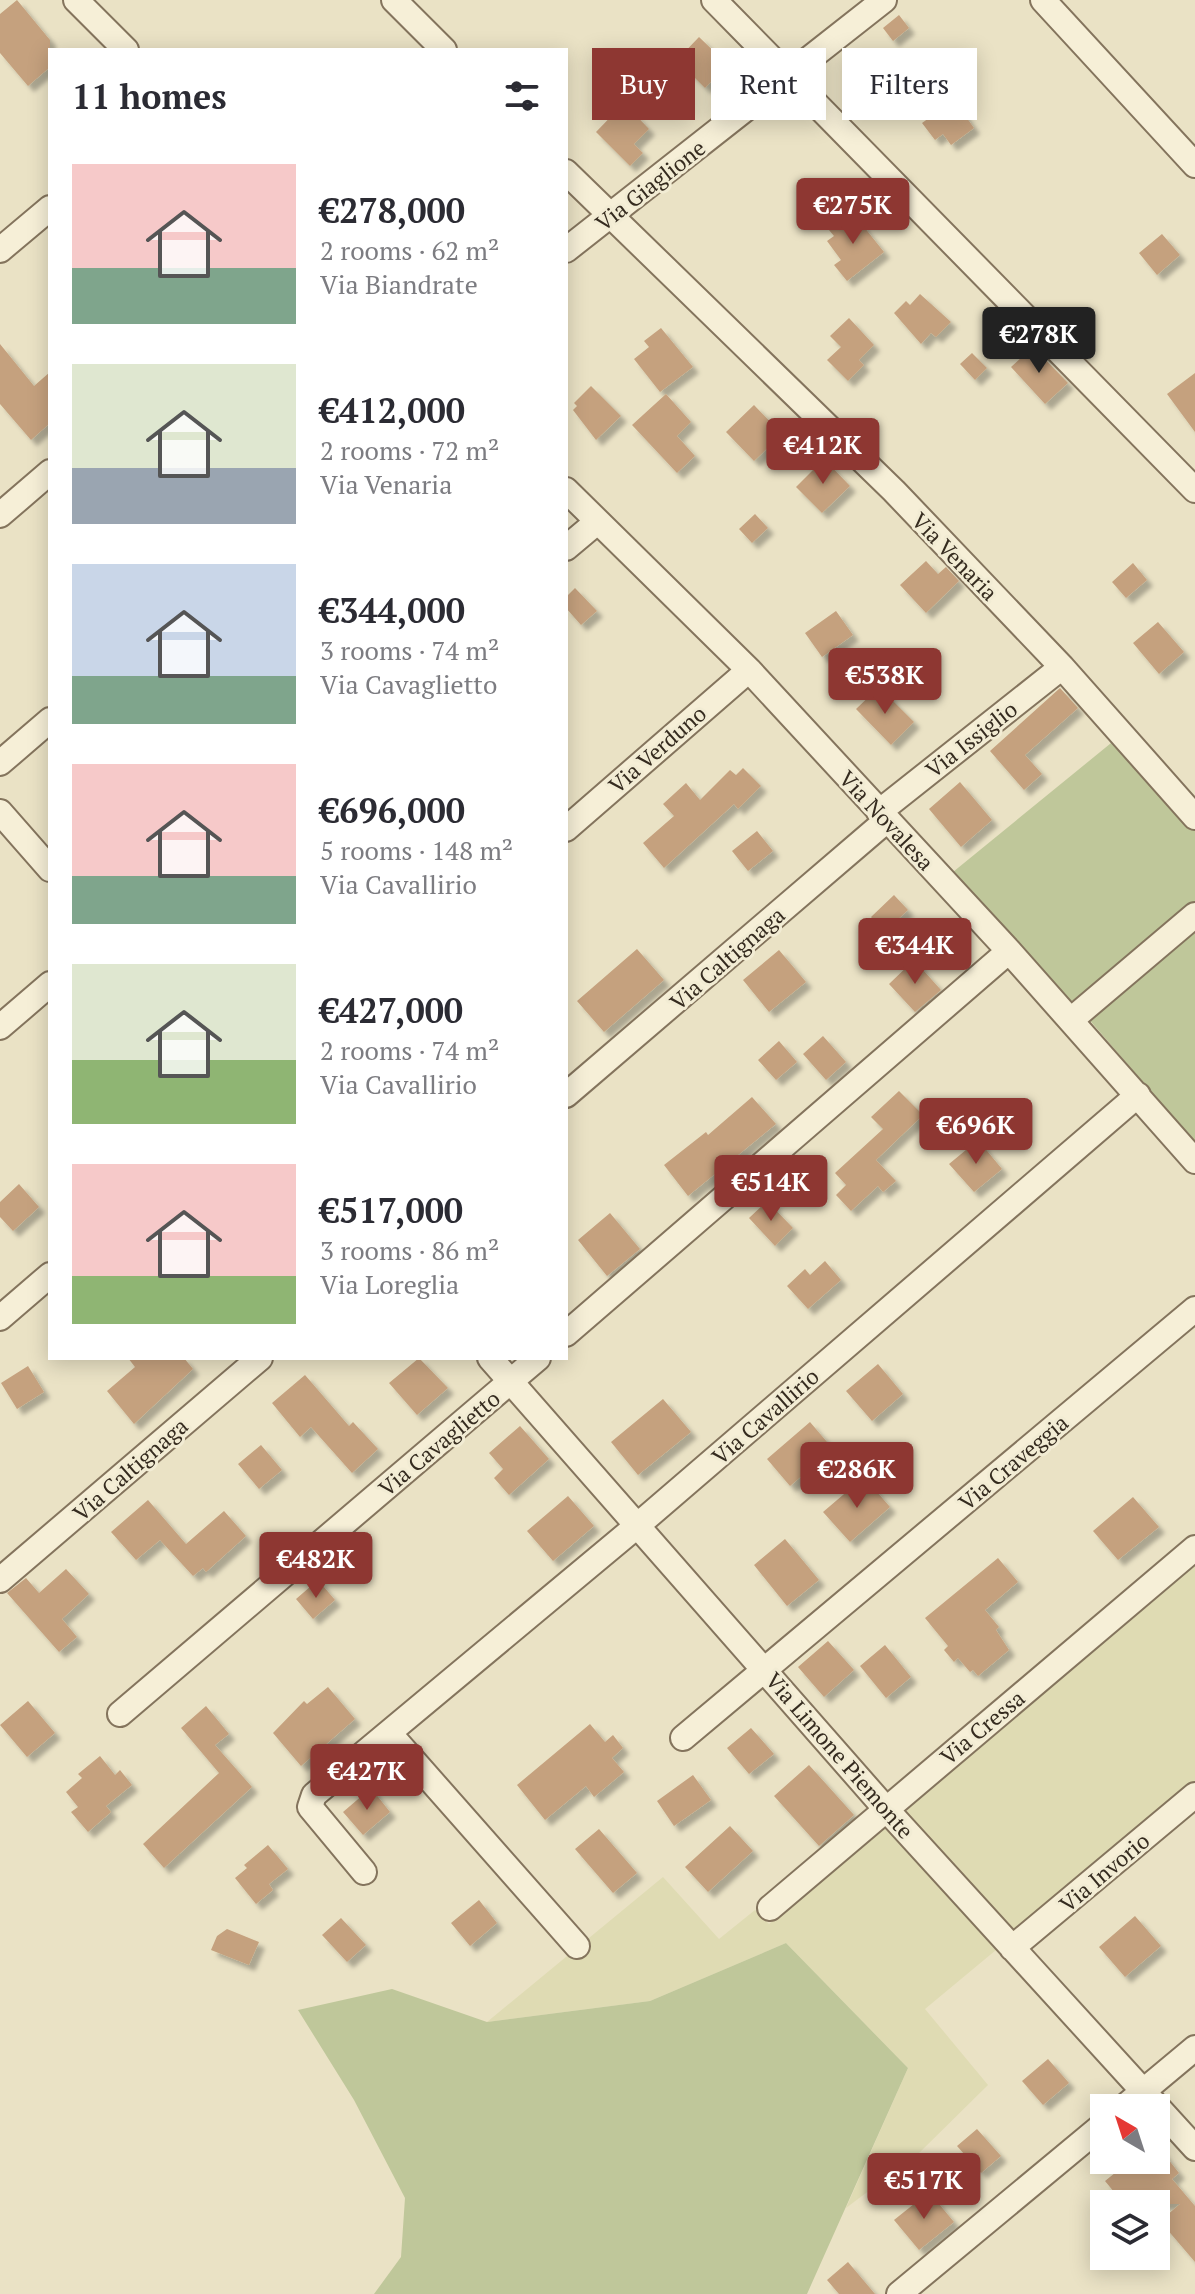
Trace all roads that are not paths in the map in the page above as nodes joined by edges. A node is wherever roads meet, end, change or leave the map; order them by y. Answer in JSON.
{"nodes":[{"id":1,"x":76,"y":0,"type":"edge"},
{"id":2,"x":394,"y":0,"type":"edge"},
{"id":3,"x":714,"y":0,"type":"edge"},
{"id":4,"x":884,"y":0,"type":"edge"},
{"id":5,"x":1043,"y":0,"type":"edge"},
{"id":6,"x":124,"y":48,"type":"edge"},
{"id":7,"x":442,"y":48,"type":"edge"},
{"id":8,"x":761,"y":48,"type":"edge"},
{"id":9,"x":824,"y":48,"type":"edge"},
{"id":10,"x":826,"y":114,"type":"edge"},
{"id":11,"x":733,"y":120,"type":"edge"},
{"id":12,"x":1195,"y":165,"type":"edge"},
{"id":13,"x":568,"y":174,"type":"edge"},
{"id":14,"x":48,"y":210,"type":"edge"},
{"id":15,"x":610,"y":216,"type":"junction"},
{"id":16,"x":568,"y":248,"type":"edge"},
{"id":17,"x":0,"y":250,"type":"edge"},
{"id":18,"x":48,"y":474,"type":"edge"},
{"id":19,"x":1195,"y":490,"type":"edge"},
{"id":20,"x":568,"y":492,"type":"edge"},
{"id":21,"x":0,"y":515,"type":"edge"},
{"id":22,"x":597,"y":522,"type":"junction"},
{"id":23,"x":568,"y":546,"type":"edge"},
{"id":24,"x":1062,"y":667,"type":"junction"},
{"id":25,"x":749,"y":670,"type":"junction"},
{"id":26,"x":48,"y":722,"type":"edge"},
{"id":27,"x":0,"y":763,"type":"edge"},
{"id":28,"x":0,"y":812,"type":"edge"},
{"id":29,"x":883,"y":816,"type":"junction"},
{"id":30,"x":1195,"y":817,"type":"edge"},
{"id":31,"x":568,"y":827,"type":"edge"},
{"id":32,"x":48,"y":867,"type":"edge"},
{"id":33,"x":1195,"y":915,"type":"edge"},
{"id":34,"x":1009,"y":951,"type":"junction"},
{"id":35,"x":48,"y":986,"type":"edge"},
{"id":36,"x":1071,"y":1020,"type":"junction"},
{"id":37,"x":0,"y":1027,"type":"edge"},
{"id":38,"x":568,"y":1093,"type":"edge"},
{"id":39,"x":1138,"y":1095,"type":"junction"},
{"id":40,"x":1195,"y":1161,"type":"edge"},
{"id":41,"x":48,"y":1277,"type":"edge"},
{"id":42,"x":1195,"y":1309,"type":"edge"},
{"id":43,"x":0,"y":1318,"type":"edge"},
{"id":44,"x":568,"y":1332,"type":"edge"},
{"id":45,"x":258,"y":1360,"type":"edge"},
{"id":46,"x":492,"y":1360,"type":"edge"},
{"id":47,"x":536,"y":1360,"type":"edge"},
{"id":48,"x":511,"y":1381,"type":"junction"},
{"id":49,"x":638,"y":1525,"type":"junction"},
{"id":50,"x":1195,"y":1548,"type":"edge"},
{"id":51,"x":0,"y":1580,"type":"edge"},
{"id":52,"x":765,"y":1669,"type":"junction"},
{"id":53,"x":120,"y":1714,"type":"dead end"},
{"id":54,"x":389,"y":1733,"type":"junction"},
{"id":55,"x":683,"y":1738,"type":"dead end"},
{"id":56,"x":1195,"y":1795,"type":"edge"},
{"id":57,"x":885,"y":1808,"type":"junction"},
{"id":58,"x":364,"y":1872,"type":"dead end"},
{"id":59,"x":770,"y":1908,"type":"dead end"},
{"id":60,"x":577,"y":1946,"type":"dead end"},
{"id":61,"x":1012,"y":1948,"type":"junction"},
{"id":62,"x":1195,"y":2048,"type":"edge"},
{"id":63,"x":1145,"y":2090,"type":"junction"},
{"id":64,"x":1140,"y":2094,"type":"edge"},
{"id":65,"x":1090,"y":2136,"type":"edge"},
{"id":66,"x":1195,"y":2148,"type":"edge"},
{"id":67,"x":899,"y":2294,"type":"edge"}],
"edges":[{"from":1,"to":6,"type":"street"},
{"from":2,"to":7,"type":"street"},
{"from":3,"to":8,"type":"street"},
{"from":4,"to":9,"type":"street","name":"Via Giaglione"},
{"from":5,"to":12,"type":"street"},
{"from":10,"to":19,"type":"street"},
{"from":11,"to":15,"type":"street","name":"Via Giaglione"},
{"from":13,"to":15,"type":"street","name":"Via Venaria"},
{"from":14,"to":17,"type":"street"},
{"from":15,"to":16,"type":"street","name":"Via Giaglione"},
{"from":15,"to":24,"type":"street","name":"Via Venaria"},
{"from":18,"to":21,"type":"street"},
{"from":20,"to":22,"type":"street","name":"Via Novalesa"},
{"from":22,"to":23,"type":"street"},
{"from":22,"to":25,"type":"street","name":"Via Novalesa"},
{"from":24,"to":29,"type":"street","name":"Via Issiglio"},
{"from":24,"to":30,"type":"street","name":"Via Venaria"},
{"from":25,"to":29,"type":"street","name":"Via Novalesa"},
{"from":25,"to":31,"type":"street","name":"Via Verduno"},
{"from":26,"to":27,"type":"street"},
{"from":28,"to":32,"type":"street"},
{"from":29,"to":34,"type":"street","name":"Via Novalesa"},
{"from":29,"to":38,"type":"street","name":"Via Caltignaga"},
{"from":33,"to":36,"type":"street"},
{"from":34,"to":36,"type":"street","name":"Via Novalesa"},
{"from":34,"to":44,"type":"street"},
{"from":35,"to":37,"type":"street"},
{"from":36,"to":39,"type":"street","name":"Via Novalesa"},
{"from":39,"to":40,"type":"street","name":"Via Novalesa"},
{"from":39,"to":49,"type":"street","name":"Via Cavallirio"},
{"from":41,"to":43,"type":"street"},
{"from":42,"to":52,"type":"street","name":"Via Craveggia"},
{"from":45,"to":51,"type":"street","name":"Via Caltignaga"},
{"from":46,"to":48,"type":"street","name":"Via Limone Piemonte"},
{"from":47,"to":48,"type":"street","name":"Via Cavaglietto"},
{"from":48,"to":49,"type":"street","name":"Via Limone Piemonte"},
{"from":48,"to":53,"type":"street","name":"Via Cavaglietto"},
{"from":49,"to":52,"type":"street","name":"Via Limone Piemonte"},
{"from":49,"to":54,"type":"street","name":"Via Cavallirio"},
{"from":50,"to":57,"type":"street","name":"Via Cressa"},
{"from":52,"to":55,"type":"street","name":"Via Craveggia"},
{"from":52,"to":57,"type":"street","name":"Via Limone Piemonte"},
{"from":54,"to":58,"type":"street","name":"Via Cavallirio"},
{"from":54,"to":60,"type":"street"},
{"from":56,"to":61,"type":"street","name":"Via Invorio"},
{"from":57,"to":59,"type":"street","name":"Via Cressa"},
{"from":57,"to":61,"type":"street","name":"Via Limone Piemonte"},
{"from":61,"to":63,"type":"street","name":"Via Limone Piemonte"},
{"from":62,"to":63,"type":"street"},
{"from":63,"to":64,"type":"street"},
{"from":63,"to":66,"type":"street","name":"Via Limone Piemonte"},
{"from":65,"to":67,"type":"street"}]}
